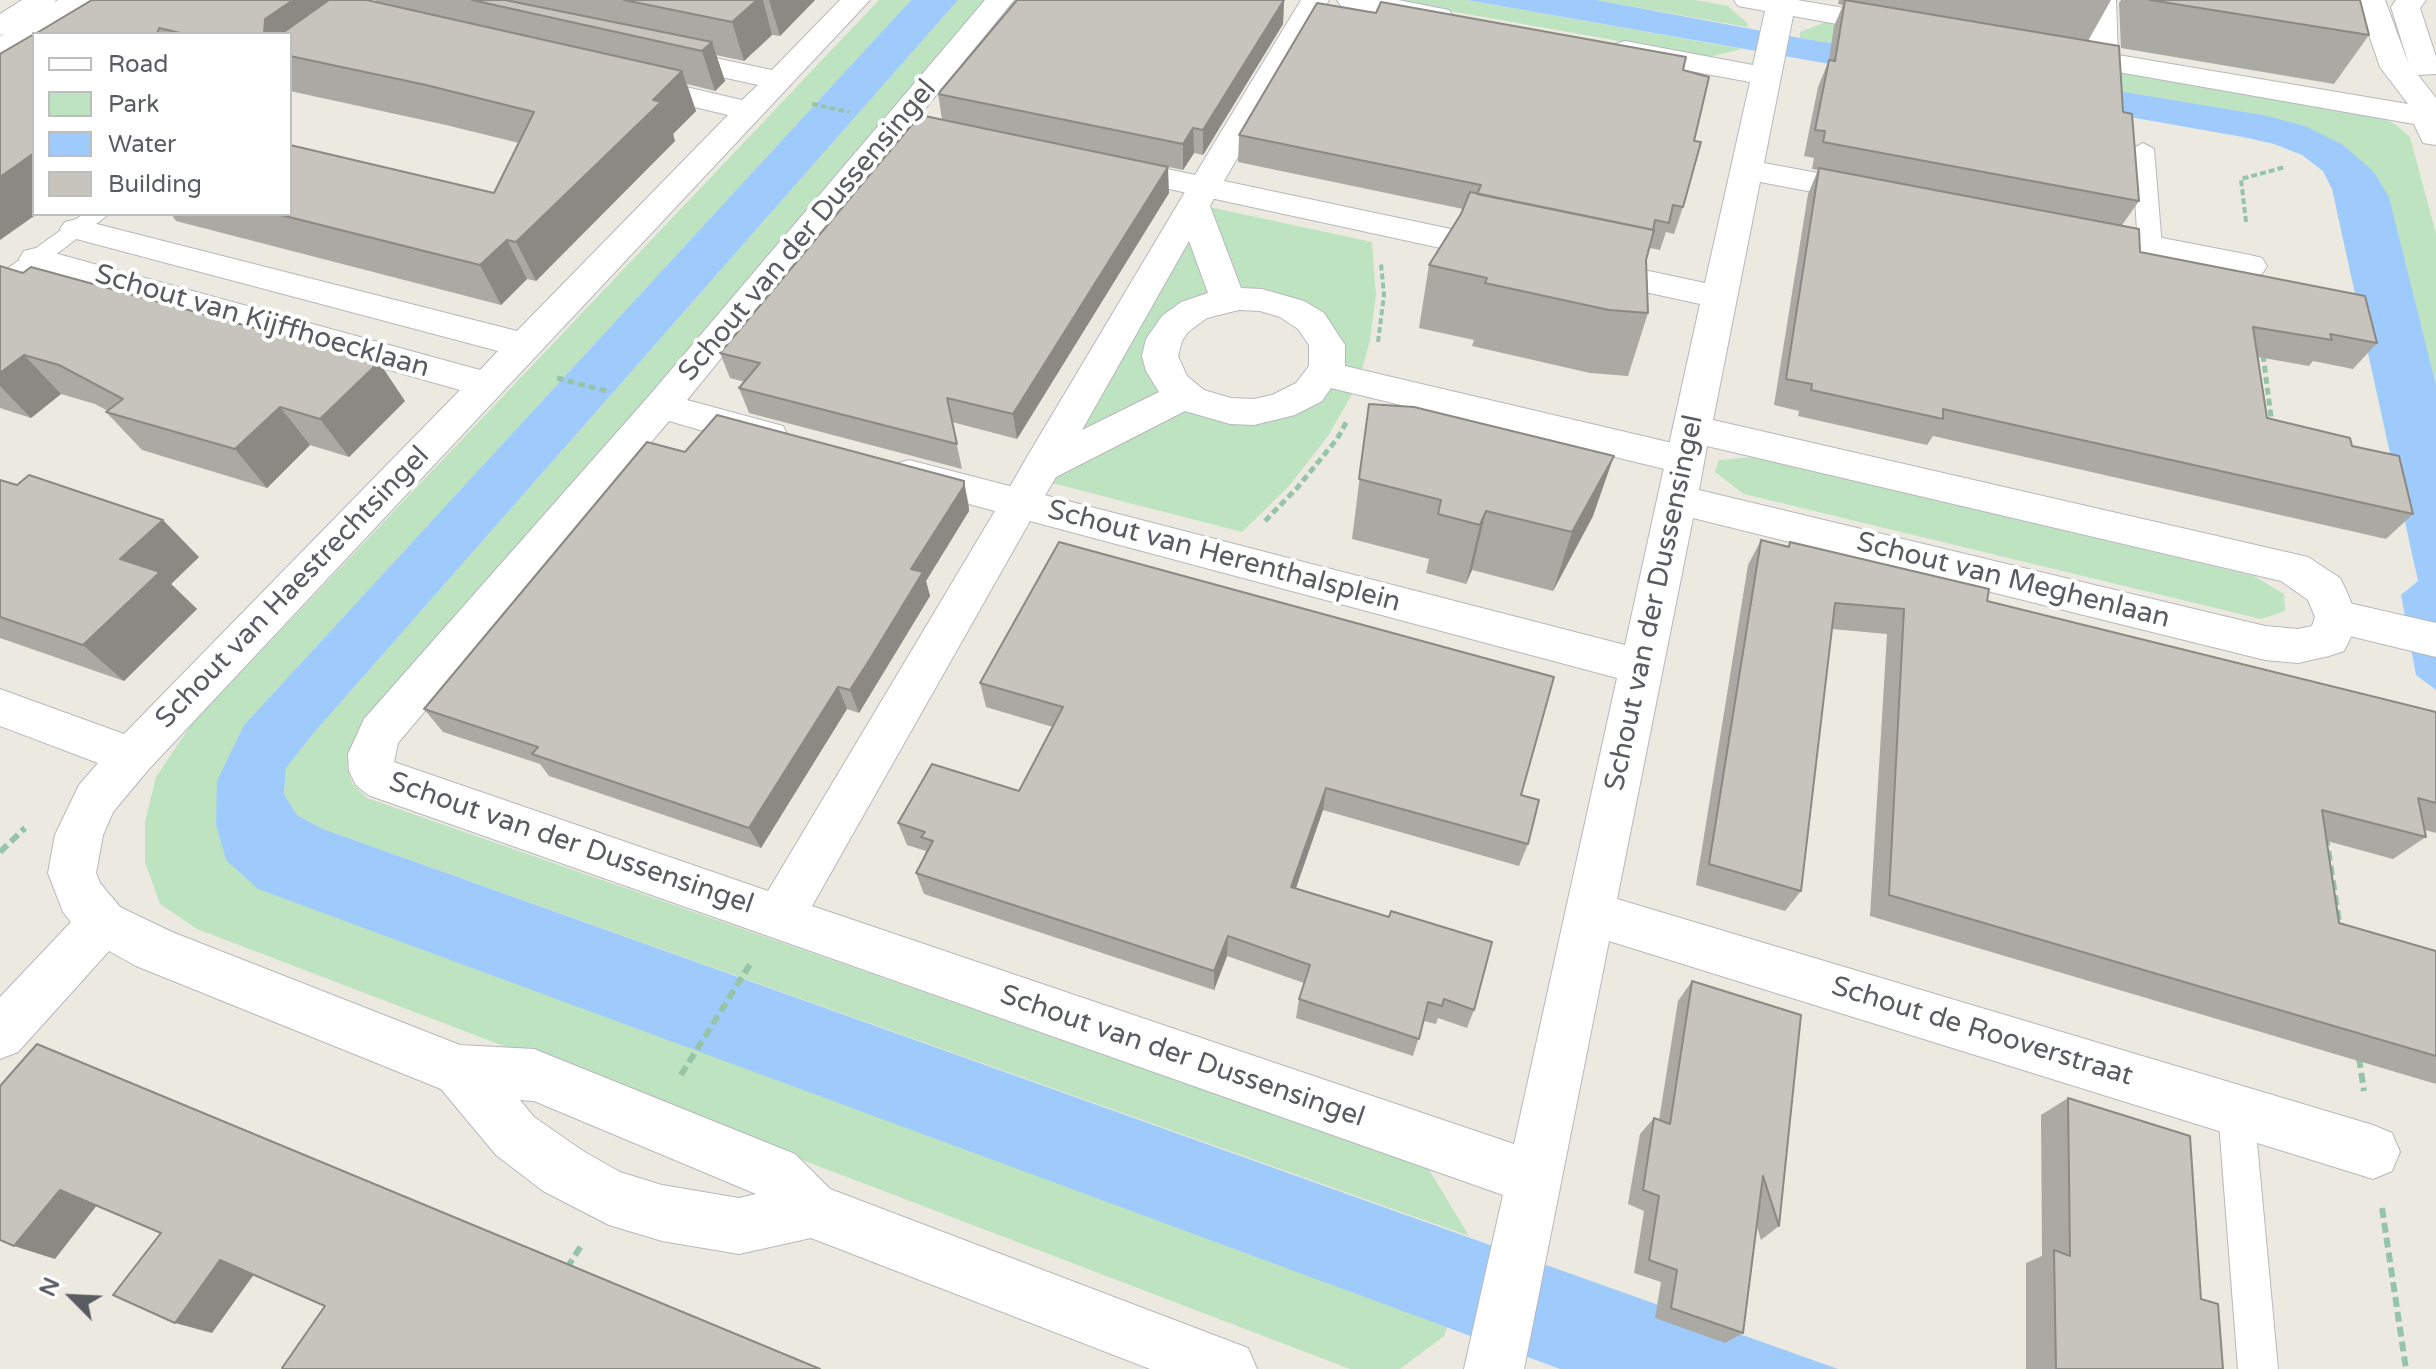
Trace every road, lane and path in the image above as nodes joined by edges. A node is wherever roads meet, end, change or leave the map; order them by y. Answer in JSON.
{"nodes":[{"id":1,"x":42,"y":0,"type":"edge"},
{"id":2,"x":78,"y":0,"type":"edge"},
{"id":3,"x":856,"y":0,"type":"edge"},
{"id":4,"x":1000,"y":0,"type":"edge"},
{"id":5,"x":1315,"y":0,"type":"edge"},
{"id":6,"x":1351,"y":0,"type":"edge"},
{"id":7,"x":1748,"y":0,"type":"edge"},
{"id":8,"x":2102,"y":0,"type":"edge"},
{"id":9,"x":2371,"y":0,"type":"edge"},
{"id":10,"x":2412,"y":0,"type":"edge"},
{"id":11,"x":1474,"y":22,"type":"edge"},
{"id":12,"x":0,"y":26,"type":"edge"},
{"id":13,"x":1919,"y":30,"type":"edge"},
{"id":14,"x":1774,"y":33,"type":"edge"},
{"id":15,"x":1596,"y":45,"type":"edge"},
{"id":16,"x":0,"y":49,"type":"edge"},
{"id":17,"x":2026,"y":49,"type":"edge"},
{"id":18,"x":639,"y":51,"type":"edge"},
{"id":19,"x":2103,"y":62,"type":"junction"},
{"id":20,"x":614,"y":80,"type":"edge"},
{"id":21,"x":764,"y":95,"type":"junction"},
{"id":22,"x":2428,"y":119,"type":"edge"},
{"id":23,"x":914,"y":125,"type":"junction"},
{"id":24,"x":2143,"y":149,"type":"dead end"},
{"id":25,"x":1079,"y":160,"type":"edge"},
{"id":26,"x":2285,"y":167,"type":"dead end"},
{"id":27,"x":1745,"y":169,"type":"junction"},
{"id":28,"x":1199,"y":196,"type":"junction"},
{"id":29,"x":1901,"y":199,"type":"edge"},
{"id":30,"x":87,"y":222,"type":"edge"},
{"id":31,"x":2056,"y":229,"type":"edge"},
{"id":32,"x":2150,"y":247,"type":"junction"},
{"id":33,"x":36,"y":259,"type":"junction"},
{"id":34,"x":2250,"y":266,"type":"junction"},
{"id":35,"x":0,"y":286,"type":"edge"},
{"id":36,"x":1719,"y":297,"type":"junction"},
{"id":37,"x":1228,"y":300,"type":"junction"},
{"id":38,"x":535,"y":360,"type":"junction"},
{"id":39,"x":1324,"y":374,"type":"junction"},
{"id":40,"x":489,"y":385,"type":"junction"},
{"id":41,"x":612,"y":393,"type":"dead end"},
{"id":42,"x":1185,"y":395,"type":"junction"},
{"id":43,"x":661,"y":406,"type":"junction"},
{"id":44,"x":2273,"y":432,"type":"edge"},
{"id":45,"x":810,"y":447,"type":"edge"},
{"id":46,"x":870,"y":463,"type":"edge"},
{"id":47,"x":1684,"y":463,"type":"junction"},
{"id":48,"x":1031,"y":486,"type":"junction"},
{"id":49,"x":2336,"y":617,"type":"junction"},
{"id":50,"x":2416,"y":636,"type":"edge"},
{"id":51,"x":1642,"y":667,"type":"junction"},
{"id":52,"x":0,"y":707,"type":"edge"},
{"id":53,"x":132,"y":756,"type":"junction"},
{"id":54,"x":2324,"y":820,"type":"edge"},
{"id":55,"x":1590,"y":913,"type":"junction"},
{"id":56,"x":779,"y":917,"type":"junction"},
{"id":57,"x":103,"y":923,"type":"junction"},
{"id":58,"x":2340,"y":930,"type":"edge"},
{"id":59,"x":0,"y":1034,"type":"edge"},
{"id":60,"x":2357,"y":1041,"type":"edge"},
{"id":61,"x":460,"y":1071,"type":"junction"},
{"id":62,"x":680,"y":1078,"type":"dead end"},
{"id":63,"x":2236,"y":1110,"type":"junction"},
{"id":64,"x":2373,"y":1152,"type":"junction"},
{"id":65,"x":1529,"y":1202,"type":"junction"},
{"id":66,"x":811,"y":1210,"type":"junction"},
{"id":67,"x":1227,"y":1369,"type":"edge"},
{"id":68,"x":1494,"y":1369,"type":"edge"},
{"id":69,"x":2258,"y":1369,"type":"edge"},
{"id":70,"x":2406,"y":1369,"type":"edge"}],
"edges":[{"from":1,"to":12,"type":"street"},
{"from":2,"to":16,"type":"street"},
{"from":3,"to":21,"type":"street","name":"Schout van Haestrechtsingel"},
{"from":4,"to":23,"type":"street","name":"Schout van der Dussensingel"},
{"from":5,"to":28,"type":"street","name":"Schout van Herenthalsplein"},
{"from":6,"to":11,"type":"street"},
{"from":7,"to":14,"type":"street"},
{"from":8,"to":19,"type":"street"},
{"from":9,"to":22,"type":"street"},
{"from":10,"to":22,"type":"street"},
{"from":13,"to":14,"type":"street"},
{"from":14,"to":15,"type":"street"},
{"from":14,"to":27,"type":"street","name":"Schout van der Dussensingel"},
{"from":17,"to":19,"type":"street"},
{"from":18,"to":21,"type":"street"},
{"from":19,"to":22,"type":"street"},
{"from":20,"to":21,"type":"street"},
{"from":21,"to":23,"type":"path"},
{"from":21,"to":38,"type":"street","name":"Schout van Haestrechtsingel"},
{"from":23,"to":43,"type":"street","name":"Schout van der Dussensingel"},
{"from":24,"to":32,"type":"lane"},
{"from":25,"to":28,"type":"street"},
{"from":26,"to":34,"type":"path"},
{"from":27,"to":29,"type":"street"},
{"from":27,"to":36,"type":"street","name":"Schout van der Dussensingel"},
{"from":28,"to":36,"type":"street"},
{"from":28,"to":37,"type":"street"},
{"from":28,"to":48,"type":"street","name":"Schout van Herenthalsplein"},
{"from":30,"to":33,"type":"lane"},
{"from":30,"to":38,"type":"street","name":"Schout van Kijffhoecklaan"},
{"from":31,"to":32,"type":"street"},
{"from":32,"to":34,"type":"street"},
{"from":33,"to":35,"type":"lane"},
{"from":33,"to":40,"type":"street","name":"Schout van Kijffhoecklaan"},
{"from":34,"to":44,"type":"path"},
{"from":36,"to":47,"type":"street","name":"Schout van der Dussensingel"},
{"from":37,"to":39,"type":"street"},
{"from":37,"to":42,"type":"street"},
{"from":38,"to":40,"type":"street","name":"Schout van Haestrechtsingel"},
{"from":38,"to":41,"type":"path"},
{"from":39,"to":42,"type":"street"},
{"from":39,"to":47,"type":"street"},
{"from":40,"to":53,"type":"street","name":"Schout van Haestrechtsingel"},
{"from":42,"to":48,"type":"street"},
{"from":43,"to":45,"type":"street"},
{"from":43,"to":56,"type":"street","name":"Schout van der Dussensingel"},
{"from":46,"to":48,"type":"street"},
{"from":47,"to":49,"type":"street"},
{"from":47,"to":49,"type":"street","name":"Schout van Meghenlaan"},
{"from":47,"to":51,"type":"street","name":"Schout van der Dussensingel"},
{"from":48,"to":51,"type":"street","name":"Schout van Herenthalsplein"},
{"from":48,"to":56,"type":"street"},
{"from":49,"to":50,"type":"street"},
{"from":51,"to":55,"type":"street","name":"Schout van der Dussensingel"},
{"from":52,"to":53,"type":"street"},
{"from":53,"to":57,"type":"street","name":"Schout van Haestrechtsingel"},
{"from":54,"to":58,"type":"path"},
{"from":55,"to":63,"type":"street","name":"Schout de Rooverstraat"},
{"from":55,"to":65,"type":"street","name":"Schout van der Dussensingel"},
{"from":56,"to":62,"type":"path"},
{"from":56,"to":65,"type":"street","name":"Schout van der Dussensingel"},
{"from":57,"to":59,"type":"street"},
{"from":57,"to":61,"type":"street","name":"Schout van Haestrechtsingel"},
{"from":60,"to":64,"type":"path"},
{"from":61,"to":66,"type":"street","name":"Schout van Haestrechtsingel"},
{"from":61,"to":66,"type":"street","name":"Schout van Haestrechtsingel"},
{"from":63,"to":64,"type":"street","name":"Schout de Rooverstraat"},
{"from":63,"to":69,"type":"lane"},
{"from":64,"to":70,"type":"path"},
{"from":65,"to":68,"type":"street","name":"Schout van der Dussensingel"},
{"from":66,"to":67,"type":"street","name":"Schout van Haestrechtsingel"}]}
